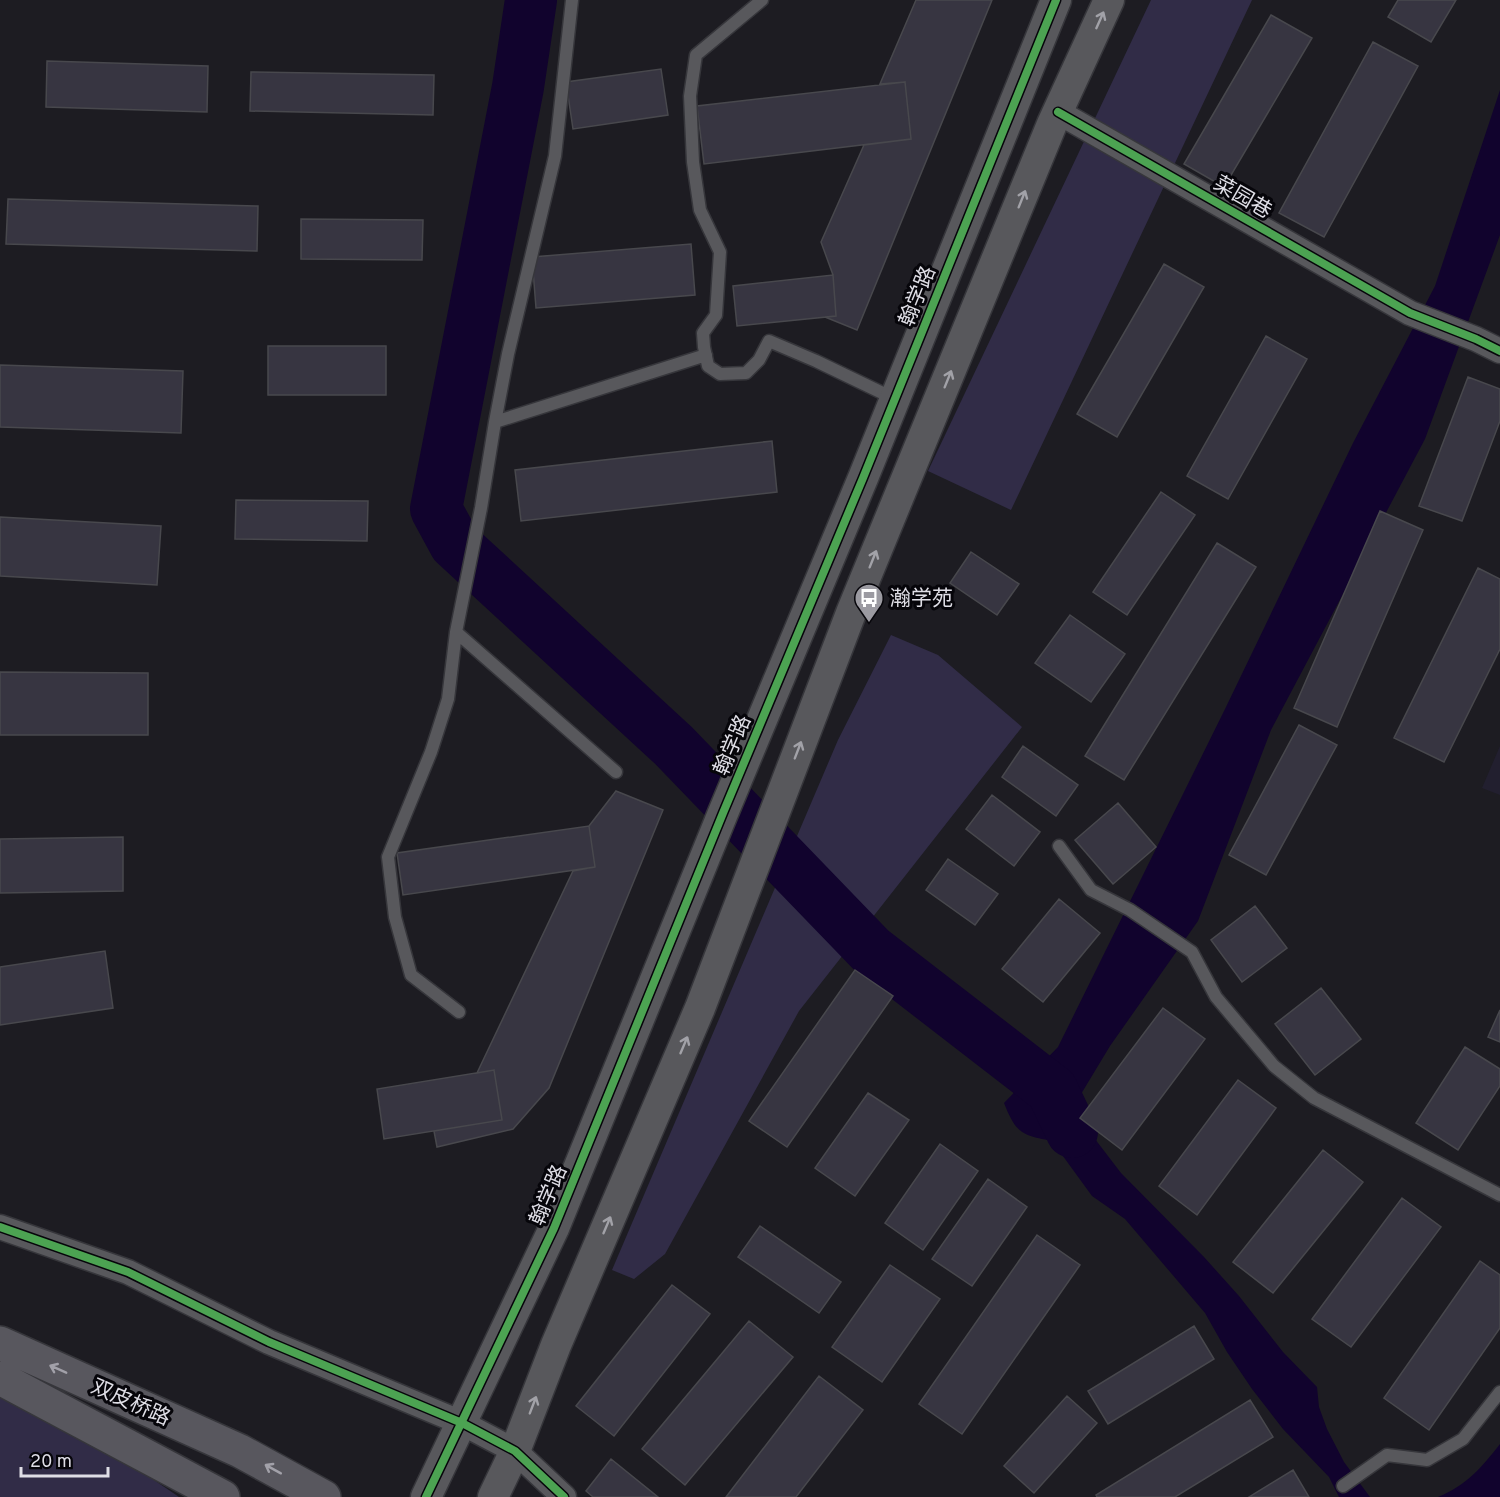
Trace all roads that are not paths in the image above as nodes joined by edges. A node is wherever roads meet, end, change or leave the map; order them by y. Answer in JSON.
{"nodes":[{"id":1,"x":572,"y":0,"type":"edge"},
{"id":2,"x":762,"y":0,"type":"edge"},
{"id":3,"x":1056,"y":0,"type":"edge"},
{"id":4,"x":1108,"y":0,"type":"edge"},
{"id":5,"x":1058,"y":112,"type":"junction"},
{"id":6,"x":1500,"y":351,"type":"edge"},
{"id":7,"x":706,"y":355,"type":"junction"},
{"id":8,"x":895,"y":399,"type":"junction"},
{"id":9,"x":495,"y":422,"type":"junction"},
{"id":10,"x":456,"y":632,"type":"junction"},
{"id":11,"x":616,"y":772,"type":"dead end"},
{"id":12,"x":1059,"y":846,"type":"dead end"},
{"id":13,"x":459,"y":1012,"type":"dead end"},
{"id":14,"x":1500,"y":1195,"type":"edge"},
{"id":15,"x":0,"y":1227,"type":"edge"},
{"id":16,"x":0,"y":1343,"type":"edge"},
{"id":17,"x":0,"y":1378,"type":"edge"},
{"id":18,"x":1500,"y":1392,"type":"edge"},
{"id":19,"x":462,"y":1423,"type":"junction"},
{"id":20,"x":515,"y":1452,"type":"junction"},
{"id":21,"x":1343,"y":1486,"type":"dead end"},
{"id":22,"x":223,"y":1497,"type":"edge"},
{"id":23,"x":324,"y":1497,"type":"edge"},
{"id":24,"x":426,"y":1497,"type":"edge"},
{"id":25,"x":493,"y":1497,"type":"edge"},
{"id":26,"x":564,"y":1497,"type":"edge"}],
"edges":[{"from":1,"to":9,"type":"lane"},
{"from":2,"to":7,"type":"lane"},
{"from":3,"to":8,"type":"street","name":"翰学路"},
{"from":5,"to":4,"type":"street","one_way":true},
{"from":5,"to":6,"type":"street","name":"菜园巷"},
{"from":20,"to":5,"type":"street","one_way":true},
{"from":7,"to":8,"type":"lane"},
{"from":7,"to":9,"type":"lane"},
{"from":8,"to":19,"type":"street","name":"翰学路"},
{"from":9,"to":10,"type":"lane"},
{"from":10,"to":11,"type":"lane"},
{"from":10,"to":13,"type":"lane"},
{"from":12,"to":14,"type":"lane"},
{"from":15,"to":19,"type":"street"},
{"from":23,"to":16,"type":"main road","name":"双皮桥路","one_way":true},
{"from":17,"to":22,"type":"main road","name":"双皮桥路"},
{"from":18,"to":21,"type":"lane"},
{"from":19,"to":20,"type":"street"},
{"from":19,"to":24,"type":"street","name":"翰学路"},
{"from":20,"to":25,"type":"street"},
{"from":20,"to":26,"type":"street"}]}
